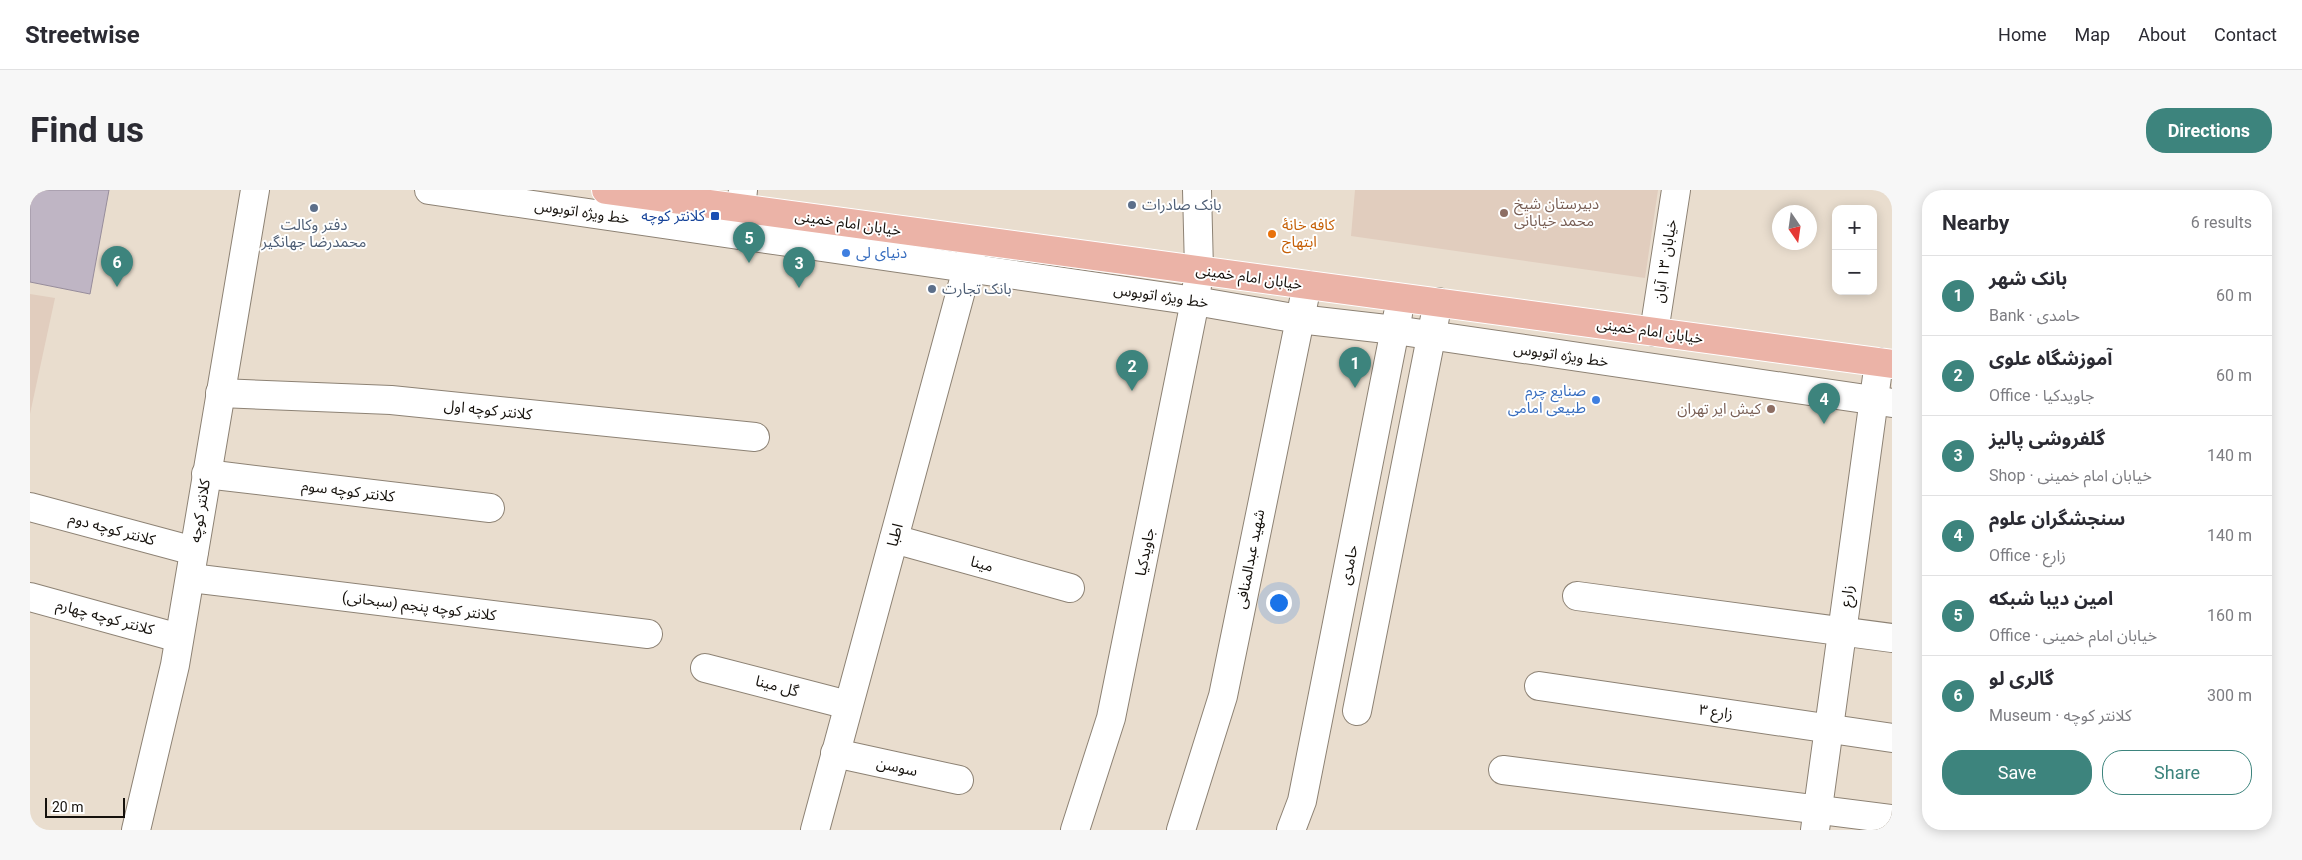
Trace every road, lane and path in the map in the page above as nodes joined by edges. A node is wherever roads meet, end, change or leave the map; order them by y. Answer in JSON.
{"nodes":[{"id":1,"x":255,"y":190,"type":"edge"},
{"id":2,"x":429,"y":190,"type":"edge"},
{"id":3,"x":606,"y":190,"type":"edge"},
{"id":4,"x":1197,"y":190,"type":"edge"},
{"id":5,"x":1676,"y":190,"type":"edge"},
{"id":6,"x":742,"y":199,"type":"edge"},
{"id":7,"x":974,"y":240,"type":"junction"},
{"id":8,"x":967,"y":268,"type":"junction"},
{"id":9,"x":1199,"y":270,"type":"junction"},
{"id":10,"x":1307,"y":285,"type":"junction"},
{"id":11,"x":1402,"y":298,"type":"junction"},
{"id":12,"x":1195,"y":301,"type":"junction"},
{"id":13,"x":1438,"y":302,"type":"junction"},
{"id":14,"x":1299,"y":318,"type":"junction"},
{"id":15,"x":1395,"y":330,"type":"junction"},
{"id":16,"x":1654,"y":332,"type":"junction"},
{"id":17,"x":1432,"y":336,"type":"junction"},
{"id":18,"x":1886,"y":363,"type":"edge"},
{"id":19,"x":220,"y":393,"type":"junction"},
{"id":20,"x":1883,"y":401,"type":"edge"},
{"id":21,"x":755,"y":437,"type":"dead end"},
{"id":22,"x":206,"y":474,"type":"junction"},
{"id":23,"x":30,"y":507,"type":"edge"},
{"id":24,"x":490,"y":508,"type":"dead end"},
{"id":25,"x":894,"y":539,"type":"junction"},
{"id":26,"x":194,"y":551,"type":"junction"},
{"id":27,"x":191,"y":578,"type":"junction"},
{"id":28,"x":1070,"y":588,"type":"dead end"},
{"id":29,"x":1577,"y":596,"type":"dead end"},
{"id":30,"x":30,"y":597,"type":"edge"},
{"id":31,"x":1842,"y":630,"type":"junction"},
{"id":32,"x":648,"y":634,"type":"dead end"},
{"id":33,"x":179,"y":638,"type":"junction"},
{"id":34,"x":1892,"y":638,"type":"edge"},
{"id":35,"x":705,"y":668,"type":"dead end"},
{"id":36,"x":1540,"y":686,"type":"dead end"},
{"id":37,"x":848,"y":706,"type":"junction"},
{"id":38,"x":1356,"y":711,"type":"dead end"},
{"id":39,"x":1829,"y":729,"type":"junction"},
{"id":40,"x":1892,"y":738,"type":"edge"},
{"id":41,"x":836,"y":753,"type":"junction"},
{"id":42,"x":1502,"y":770,"type":"dead end"},
{"id":43,"x":959,"y":780,"type":"dead end"},
{"id":44,"x":1892,"y":819,"type":"edge"},
{"id":45,"x":1816,"y":820,"type":"edge"},
{"id":46,"x":136,"y":830,"type":"edge"},
{"id":47,"x":815,"y":830,"type":"edge"},
{"id":48,"x":1074,"y":830,"type":"edge"},
{"id":49,"x":1181,"y":830,"type":"edge"},
{"id":50,"x":1291,"y":830,"type":"edge"}],
"edges":[{"from":1,"to":19,"type":"street","name":"کلانتر کوچه"},
{"from":2,"to":8,"type":"street","name":"خط ویژه اتوبوس"},
{"from":3,"to":6,"type":"main road","name":"خیابان امام خمینی"},
{"from":4,"to":9,"type":"street","name":"جاویدکیا"},
{"from":5,"to":16,"type":"street","name":"خیابان ١٣ آبان"},
{"from":6,"to":7,"type":"main road","name":"خیابان امام خمینی"},
{"from":7,"to":8,"type":"street","name":"اطبا"},
{"from":7,"to":9,"type":"main road","name":"خیابان امام خمینی"},
{"from":8,"to":12,"type":"street","name":"خط ویژه اتوبوس"},
{"from":8,"to":25,"type":"street","name":"اطبا"},
{"from":9,"to":10,"type":"main road","name":"خیابان امام خمینی"},
{"from":9,"to":12,"type":"street","name":"جاویدکیا"},
{"from":10,"to":11,"type":"main road","name":"خیابان امام خمینی"},
{"from":10,"to":14,"type":"street","name":"شهید عبدالمنافی"},
{"from":11,"to":13,"type":"main road","name":"خیابان امام خمینی"},
{"from":11,"to":15,"type":"street","name":"حامدی"},
{"from":12,"to":14,"type":"street","name":"خط ویژه اتوبوس"},
{"from":12,"to":48,"type":"street","name":"جاویدکیا"},
{"from":13,"to":16,"type":"main road","name":"خیابان امام خمینی"},
{"from":13,"to":17,"type":"street"},
{"from":14,"to":15,"type":"street","name":"خط ویژه اتوبوس"},
{"from":14,"to":49,"type":"street","name":"شهید عبدالمنافی"},
{"from":15,"to":17,"type":"street","name":"خط ویژه اتوبوس"},
{"from":15,"to":50,"type":"street","name":"حامدی"},
{"from":16,"to":18,"type":"main road","name":"خیابان امام خمینی"},
{"from":17,"to":20,"type":"street","name":"خط ویژه اتوبوس"},
{"from":17,"to":38,"type":"street"},
{"from":18,"to":20,"type":"street","name":"زارع"},
{"from":19,"to":21,"type":"street","name":"کلانتر کوچه اول"},
{"from":19,"to":22,"type":"street","name":"کلانتر کوچه"},
{"from":20,"to":31,"type":"street","name":"زارع"},
{"from":22,"to":24,"type":"street","name":"کلانتر کوچه سوم"},
{"from":22,"to":26,"type":"street","name":"کلانتر کوچه"},
{"from":23,"to":26,"type":"street","name":"کلانتر کوچه دوم"},
{"from":25,"to":28,"type":"street","name":"مینا"},
{"from":25,"to":37,"type":"street","name":"اطبا"},
{"from":26,"to":27,"type":"street","name":"کلانتر کوچه"},
{"from":27,"to":32,"type":"street","name":"کلانتر کوچه پنجم (سبحانی)"},
{"from":27,"to":33,"type":"street","name":"کلانتر کوچه"},
{"from":29,"to":31,"type":"street"},
{"from":30,"to":33,"type":"street","name":"کلانتر کوچه چهارم"},
{"from":31,"to":34,"type":"street"},
{"from":31,"to":39,"type":"street","name":"زارع"},
{"from":33,"to":46,"type":"street","name":"کلانتر کوچه"},
{"from":35,"to":37,"type":"street","name":"گل مینا"},
{"from":36,"to":39,"type":"street","name":"زارع ۳"},
{"from":37,"to":41,"type":"street","name":"اطبا"},
{"from":39,"to":40,"type":"street","name":"زارع ۳"},
{"from":39,"to":45,"type":"street","name":"زارع"},
{"from":41,"to":43,"type":"street","name":"سوسن"},
{"from":41,"to":47,"type":"street","name":"اطبا"},
{"from":42,"to":45,"type":"street"},
{"from":44,"to":45,"type":"street"}]}
